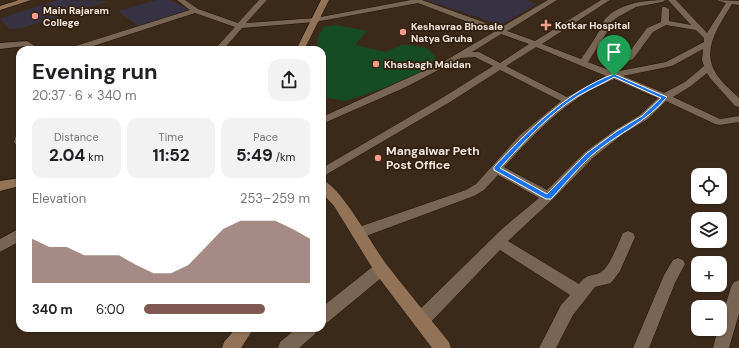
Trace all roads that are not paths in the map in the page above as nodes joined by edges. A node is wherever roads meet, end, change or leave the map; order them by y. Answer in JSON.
{"nodes":[{"id":1,"x":27,"y":0,"type":"edge"},
{"id":2,"x":181,"y":0,"type":"edge"},
{"id":3,"x":263,"y":0,"type":"edge"},
{"id":4,"x":325,"y":0,"type":"edge"},
{"id":5,"x":552,"y":0,"type":"edge"},
{"id":6,"x":606,"y":0,"type":"edge"},
{"id":7,"x":662,"y":0,"type":"edge"},
{"id":8,"x":672,"y":0,"type":"edge"},
{"id":9,"x":720,"y":0,"type":"edge"},
{"id":10,"x":417,"y":1,"type":"edge"},
{"id":11,"x":733,"y":2,"type":"edge"},
{"id":12,"x":0,"y":8,"type":"edge"},
{"id":13,"x":665,"y":9,"type":"dead end"},
{"id":14,"x":195,"y":10,"type":"junction"},
{"id":15,"x":315,"y":20,"type":"junction"},
{"id":16,"x":665,"y":23,"type":"junction"},
{"id":17,"x":240,"y":26,"type":"junction"},
{"id":18,"x":697,"y":28,"type":"junction"},
{"id":19,"x":500,"y":31,"type":"junction"},
{"id":20,"x":708,"y":41,"type":"junction"},
{"id":21,"x":534,"y":44,"type":"junction"},
{"id":22,"x":0,"y":46,"type":"edge"},
{"id":23,"x":31,"y":46,"type":"edge"},
{"id":24,"x":84,"y":46,"type":"edge"},
{"id":25,"x":222,"y":46,"type":"edge"},
{"id":26,"x":302,"y":46,"type":"edge"},
{"id":27,"x":460,"y":56,"type":"junction"},
{"id":28,"x":583,"y":63,"type":"junction"},
{"id":29,"x":499,"y":67,"type":"junction"},
{"id":30,"x":709,"y":67,"type":"junction"},
{"id":31,"x":614,"y":70,"type":"junction"},
{"id":32,"x":665,"y":97,"type":"junction"},
{"id":33,"x":568,"y":102,"type":"junction"},
{"id":34,"x":739,"y":104,"type":"edge"},
{"id":35,"x":326,"y":119,"type":"edge"},
{"id":36,"x":739,"y":119,"type":"edge"},
{"id":37,"x":496,"y":168,"type":"junction"},
{"id":38,"x":326,"y":171,"type":"edge"},
{"id":39,"x":16,"y":183,"type":"edge"},
{"id":40,"x":0,"y":186,"type":"edge"},
{"id":41,"x":326,"y":189,"type":"edge"},
{"id":42,"x":548,"y":197,"type":"junction"},
{"id":43,"x":358,"y":233,"type":"junction"},
{"id":44,"x":16,"y":236,"type":"edge"},
{"id":45,"x":628,"y":237,"type":"dead end"},
{"id":46,"x":499,"y":242,"type":"junction"},
{"id":47,"x":0,"y":246,"type":"edge"},
{"id":48,"x":678,"y":264,"type":"dead end"},
{"id":49,"x":381,"y":269,"type":"junction"},
{"id":50,"x":739,"y":287,"type":"edge"},
{"id":51,"x":581,"y":293,"type":"junction"},
{"id":52,"x":326,"y":314,"type":"edge"},
{"id":53,"x":421,"y":320,"type":"junction"},
{"id":54,"x":243,"y":332,"type":"edge"},
{"id":55,"x":304,"y":332,"type":"edge"},
{"id":56,"x":442,"y":346,"type":"edge"},
{"id":57,"x":230,"y":348,"type":"edge"},
{"id":58,"x":286,"y":348,"type":"edge"},
{"id":59,"x":547,"y":348,"type":"edge"},
{"id":60,"x":640,"y":348,"type":"edge"},
{"id":61,"x":722,"y":348,"type":"edge"}],
"edges":[{"from":1,"to":12,"type":"main road"},
{"from":2,"to":14,"type":"street"},
{"from":3,"to":17,"type":"street"},
{"from":4,"to":15,"type":"main road"},
{"from":5,"to":19,"type":"street"},
{"from":6,"to":21,"type":"street"},
{"from":7,"to":28,"type":"street"},
{"from":8,"to":18,"type":"street"},
{"from":9,"to":11,"type":"street"},
{"from":10,"to":15,"type":"street"},
{"from":10,"to":19,"type":"street"},
{"from":11,"to":20,"type":"street"},
{"from":13,"to":16,"type":"street"},
{"from":14,"to":17,"type":"street"},
{"from":14,"to":24,"type":"street"},
{"from":15,"to":17,"type":"street"},
{"from":15,"to":26,"type":"main road"},
{"from":16,"to":18,"type":"street"},
{"from":16,"to":31,"type":"street"},
{"from":17,"to":25,"type":"street"},
{"from":18,"to":20,"type":"street"},
{"from":19,"to":21,"type":"street"},
{"from":19,"to":27,"type":"street"},
{"from":20,"to":30,"type":"street"},
{"from":20,"to":31,"type":"street"},
{"from":21,"to":28,"type":"street"},
{"from":21,"to":29,"type":"street"},
{"from":22,"to":23,"type":"street"},
{"from":27,"to":29,"type":"street"},
{"from":27,"to":35,"type":"street"},
{"from":28,"to":31,"type":"street"},
{"from":29,"to":33,"type":"street"},
{"from":29,"to":38,"type":"street"},
{"from":30,"to":32,"type":"street"},
{"from":30,"to":34,"type":"street"},
{"from":31,"to":32,"type":"street"},
{"from":31,"to":33,"type":"street"},
{"from":32,"to":36,"type":"street"},
{"from":32,"to":42,"type":"street"},
{"from":33,"to":37,"type":"street"},
{"from":37,"to":42,"type":"street"},
{"from":37,"to":43,"type":"street"},
{"from":39,"to":40,"type":"main road"},
{"from":41,"to":43,"type":"main road"},
{"from":42,"to":46,"type":"street"},
{"from":43,"to":49,"type":"main road"},
{"from":44,"to":47,"type":"street"},
{"from":45,"to":51,"type":"street"},
{"from":46,"to":51,"type":"street"},
{"from":46,"to":53,"type":"street"},
{"from":48,"to":60,"type":"street"},
{"from":49,"to":52,"type":"street"},
{"from":49,"to":53,"type":"main road"},
{"from":50,"to":61,"type":"street"},
{"from":51,"to":59,"type":"street"},
{"from":53,"to":56,"type":"main road"},
{"from":54,"to":57,"type":"main road"},
{"from":55,"to":58,"type":"street"}]}
